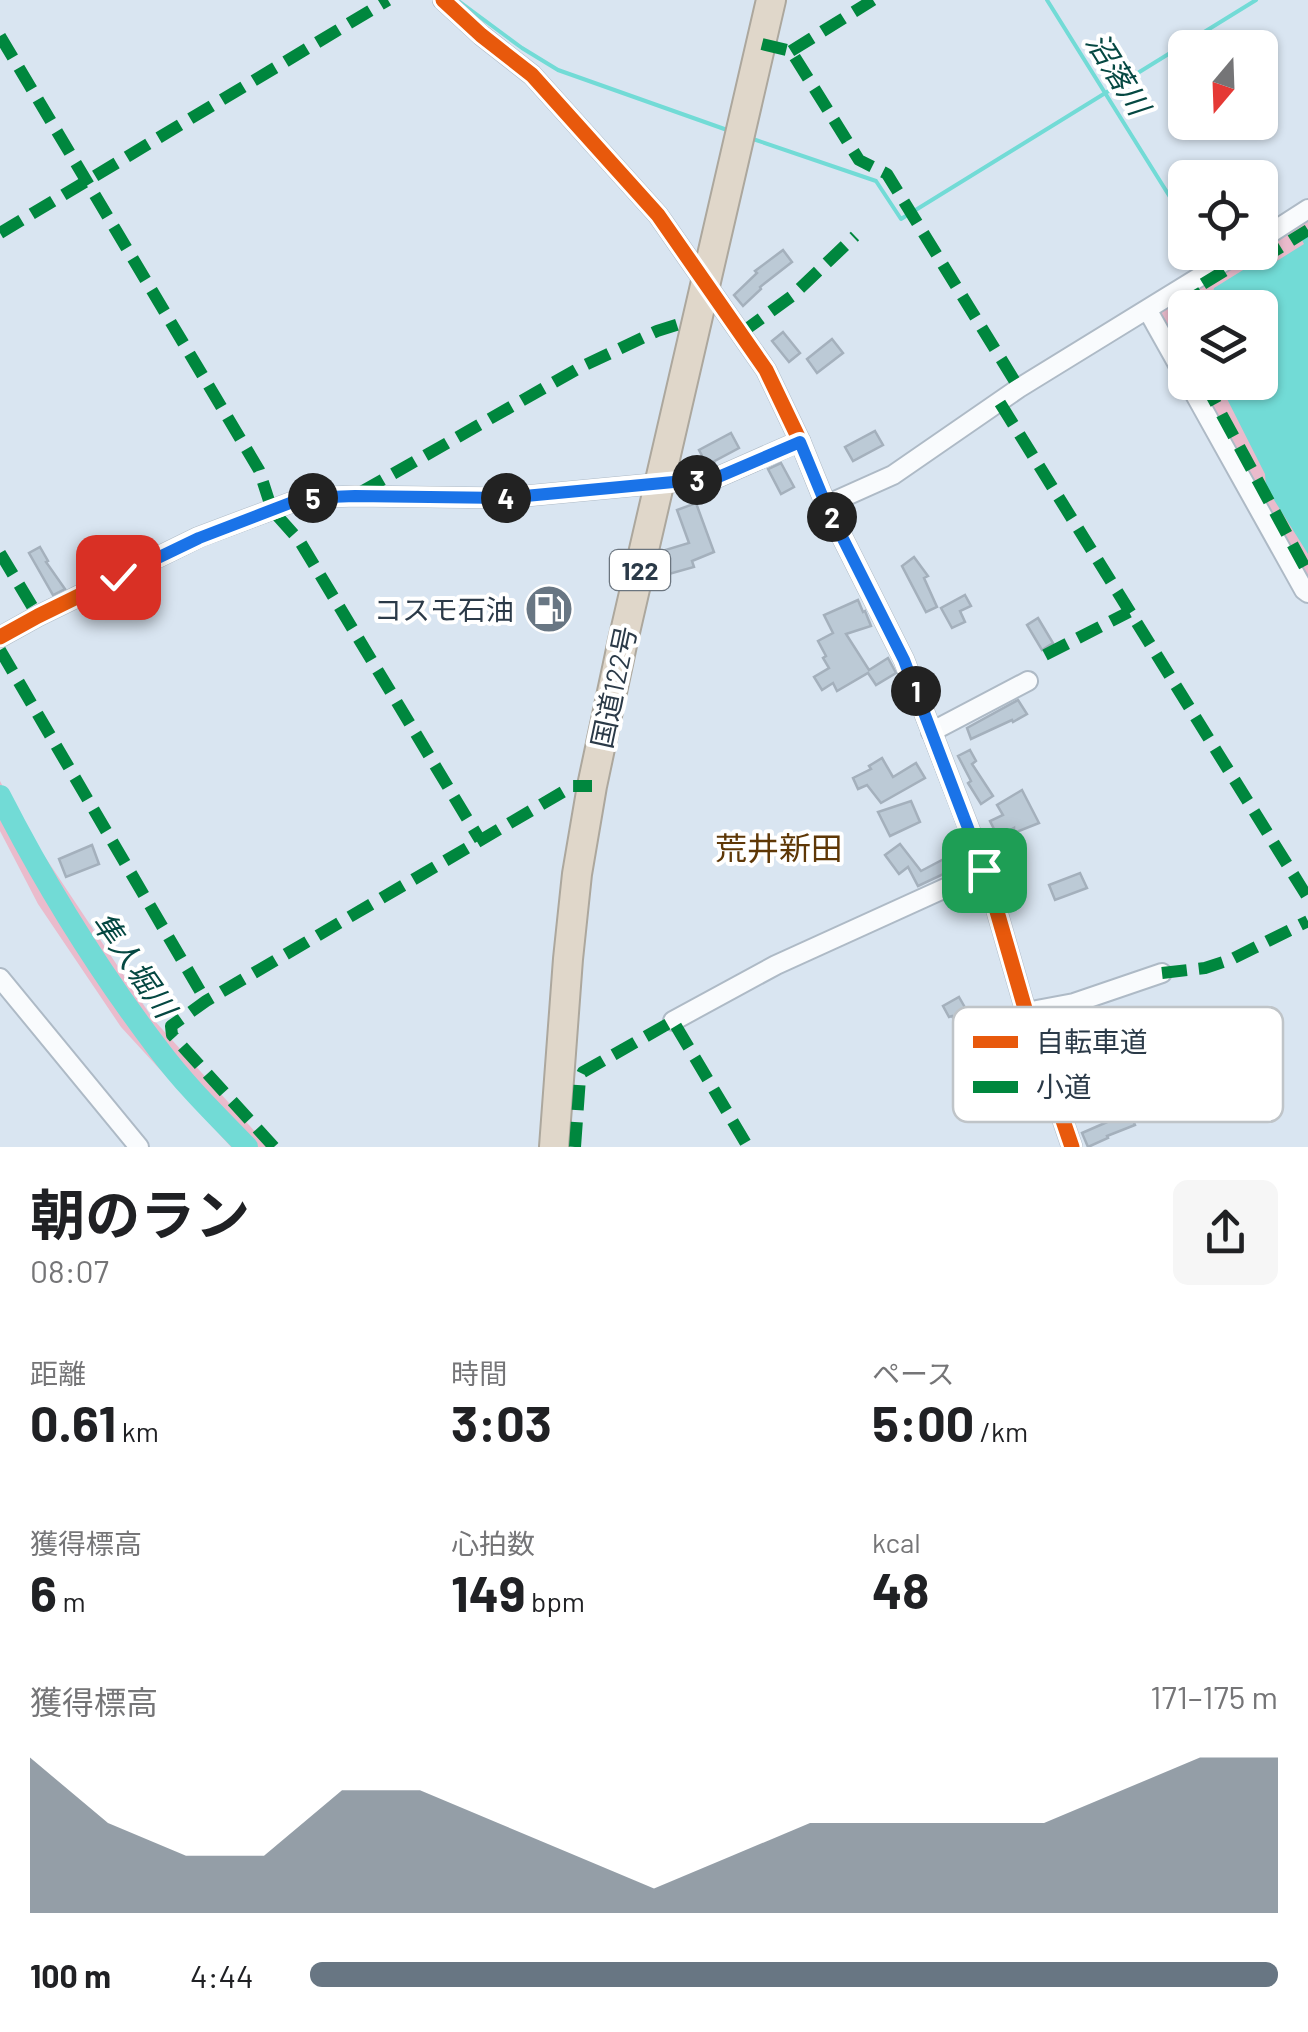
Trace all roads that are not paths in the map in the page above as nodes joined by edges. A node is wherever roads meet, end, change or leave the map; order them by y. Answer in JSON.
{"nodes":[{"id":1,"x":443,"y":0,"type":"edge"},
{"id":2,"x":753,"y":0,"type":"edge"},
{"id":3,"x":771,"y":0,"type":"edge"},
{"id":4,"x":1308,"y":209,"type":"edge"},
{"id":5,"x":1278,"y":228,"type":"edge"},
{"id":6,"x":1212,"y":270,"type":"edge"},
{"id":7,"x":700,"y":273,"type":"junction"},
{"id":8,"x":1148,"y":311,"type":"junction"},
{"id":9,"x":1168,"y":347,"type":"edge"},
{"id":10,"x":1197,"y":400,"type":"edge"},
{"id":11,"x":800,"y":442,"type":"junction"},
{"id":12,"x":651,"y":484,"type":"junction"},
{"id":13,"x":826,"y":505,"type":"junction"},
{"id":14,"x":1308,"y":593,"type":"edge"},
{"id":15,"x":0,"y":637,"type":"edge"},
{"id":16,"x":1028,"y":681,"type":"dead end"},
{"id":17,"x":931,"y":732,"type":"junction"},
{"id":18,"x":984,"y":870,"type":"junction"},
{"id":19,"x":1162,"y":974,"type":"dead end"},
{"id":20,"x":0,"y":978,"type":"edge"},
{"id":21,"x":1025,"y":1007,"type":"edge"},
{"id":22,"x":1056,"y":1007,"type":"edge"},
{"id":23,"x":673,"y":1022,"type":"dead end"},
{"id":24,"x":1063,"y":1122,"type":"edge"},
{"id":25,"x":139,"y":1147,"type":"edge"},
{"id":26,"x":536,"y":1147,"type":"edge"},
{"id":27,"x":554,"y":1147,"type":"edge"},
{"id":28,"x":1072,"y":1147,"type":"edge"}],
"edges":[{"from":1,"to":7,"type":"street"},
{"from":2,"to":7,"type":"highway","name":"国道122号","number":"122"},
{"from":3,"to":7,"type":"highway","name":"国道122号","number":"122"},
{"from":4,"to":5,"type":"street"},
{"from":6,"to":8,"type":"street"},
{"from":7,"to":11,"type":"street"},
{"from":7,"to":12,"type":"highway","name":"国道122号","number":"122"},
{"from":8,"to":9,"type":"street"},
{"from":8,"to":13,"type":"street"},
{"from":10,"to":14,"type":"street"},
{"from":11,"to":12,"type":"street"},
{"from":11,"to":13,"type":"street"},
{"from":12,"to":15,"type":"street"},
{"from":12,"to":26,"type":"highway","name":"国道122号","number":"122"},
{"from":12,"to":27,"type":"highway","name":"国道122号","number":"122"},
{"from":13,"to":17,"type":"street"},
{"from":16,"to":17,"type":"street"},
{"from":17,"to":18,"type":"street"},
{"from":18,"to":21,"type":"street"},
{"from":18,"to":23,"type":"street"},
{"from":19,"to":22,"type":"street"},
{"from":20,"to":25,"type":"street"},
{"from":24,"to":28,"type":"street"}]}
